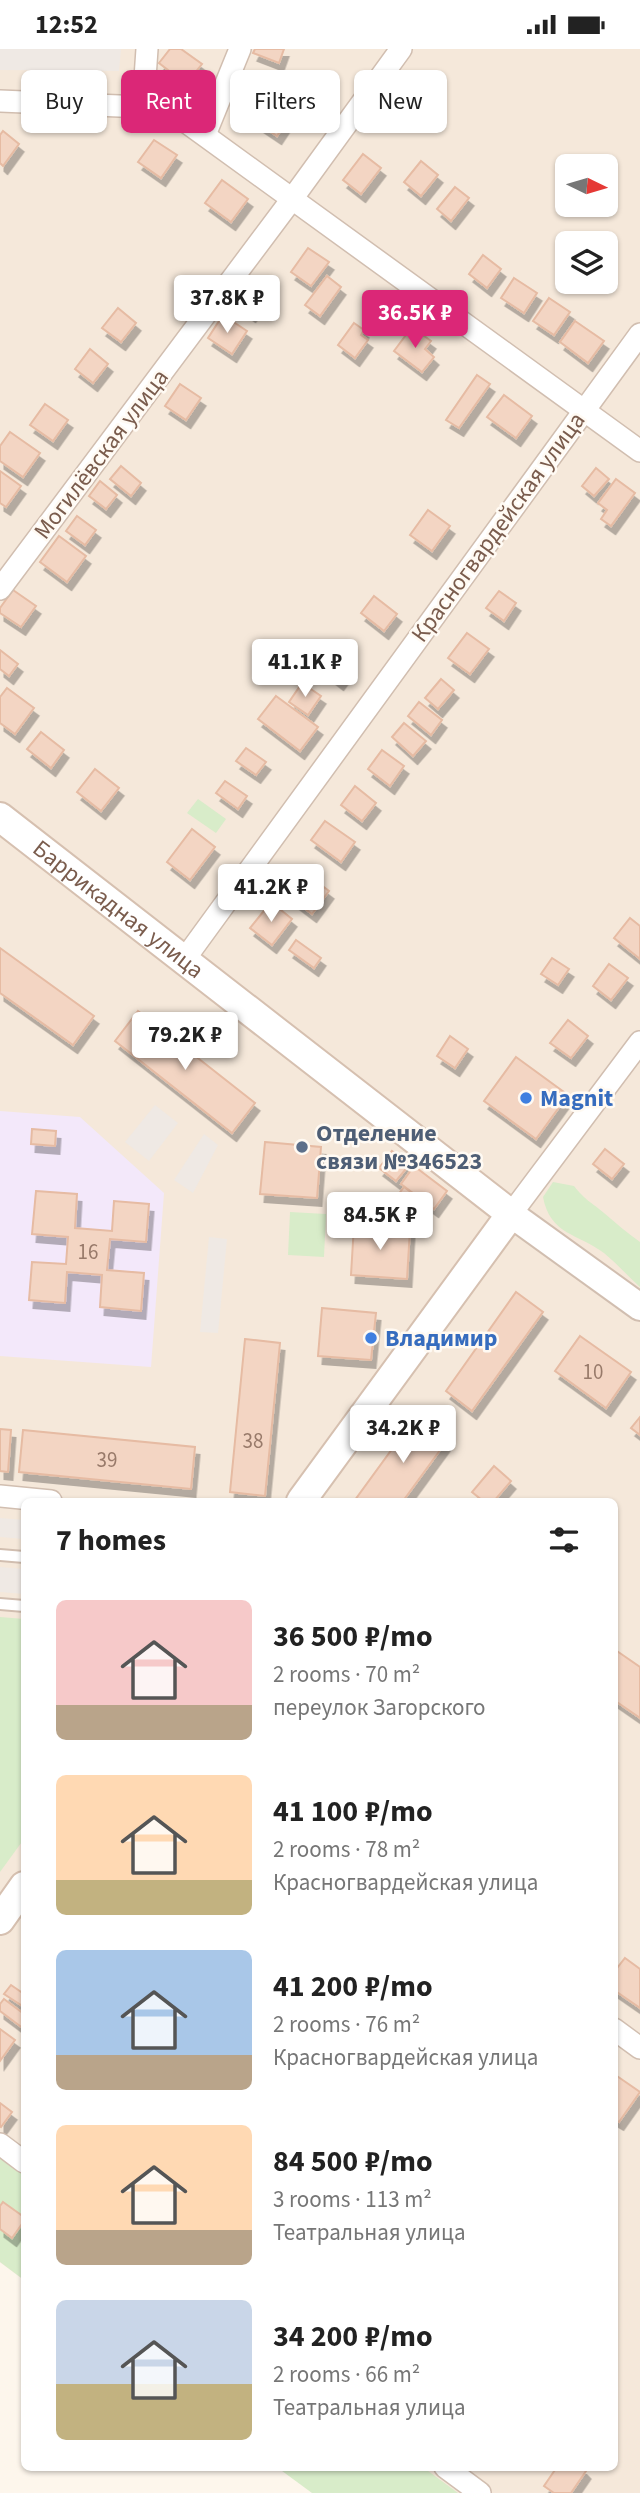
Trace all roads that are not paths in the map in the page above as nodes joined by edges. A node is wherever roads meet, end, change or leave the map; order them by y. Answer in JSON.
{"nodes":[{"id":1,"x":147,"y":49,"type":"edge"},
{"id":2,"x":240,"y":49,"type":"edge"},
{"id":3,"x":401,"y":49,"type":"edge"},
{"id":4,"x":146,"y":70,"type":"edge"},
{"id":5,"x":1,"y":102,"type":"edge"},
{"id":6,"x":121,"y":106,"type":"edge"},
{"id":7,"x":202,"y":133,"type":"edge"},
{"id":8,"x":205,"y":135,"type":"junction"},
{"id":9,"x":292,"y":199,"type":"junction"},
{"id":10,"x":640,"y":334,"type":"edge"},
{"id":11,"x":583,"y":410,"type":"junction"},
{"id":12,"x":640,"y":451,"type":"edge"},
{"id":13,"x":0,"y":589,"type":"edge"},
{"id":14,"x":0,"y":817,"type":"edge"},
{"id":15,"x":184,"y":960,"type":"junction"},
{"id":16,"x":640,"y":1042,"type":"edge"},
{"id":17,"x":511,"y":1214,"type":"junction"},
{"id":18,"x":640,"y":1307,"type":"edge"},
{"id":19,"x":0,"y":1496,"type":"edge"},
{"id":20,"x":21,"y":1498,"type":"edge"},
{"id":21,"x":303,"y":1498,"type":"edge"},
{"id":22,"x":0,"y":1555,"type":"edge"},
{"id":23,"x":21,"y":1557,"type":"edge"},
{"id":24,"x":0,"y":1604,"type":"edge"},
{"id":25,"x":21,"y":1606,"type":"edge"},
{"id":26,"x":21,"y":1889,"type":"edge"},
{"id":27,"x":0,"y":1920,"type":"edge"},
{"id":28,"x":618,"y":2032,"type":"edge"},
{"id":29,"x":640,"y":2048,"type":"edge"},
{"id":30,"x":0,"y":2144,"type":"edge"},
{"id":31,"x":21,"y":2160,"type":"edge"},
{"id":32,"x":450,"y":2471,"type":"edge"},
{"id":33,"x":480,"y":2493,"type":"edge"}],
"edges":[{"from":1,"to":4,"type":"street"},
{"from":2,"to":8,"type":"street"},
{"from":3,"to":9,"type":"street","name":"Могилёвская улица"},
{"from":5,"to":6,"type":"street"},
{"from":7,"to":8,"type":"street"},
{"from":8,"to":9,"type":"street"},
{"from":9,"to":11,"type":"street"},
{"from":9,"to":13,"type":"street","name":"Могилёвская улица"},
{"from":10,"to":11,"type":"street","name":"Красногвардейская улица"},
{"from":11,"to":12,"type":"street"},
{"from":11,"to":15,"type":"street","name":"Красногвардейская улица"},
{"from":14,"to":15,"type":"main road","name":"Баррикадная улица"},
{"from":15,"to":17,"type":"main road","name":"Баррикадная улица"},
{"from":16,"to":17,"type":"street"},
{"from":17,"to":18,"type":"street","name":"Баррикадная улица"},
{"from":17,"to":21,"type":"main road"},
{"from":19,"to":20,"type":"street"},
{"from":22,"to":23,"type":"lane"},
{"from":24,"to":25,"type":"lane"},
{"from":26,"to":27,"type":"main road"},
{"from":28,"to":29,"type":"street"},
{"from":30,"to":31,"type":"street"},
{"from":32,"to":33,"type":"street"}]}
